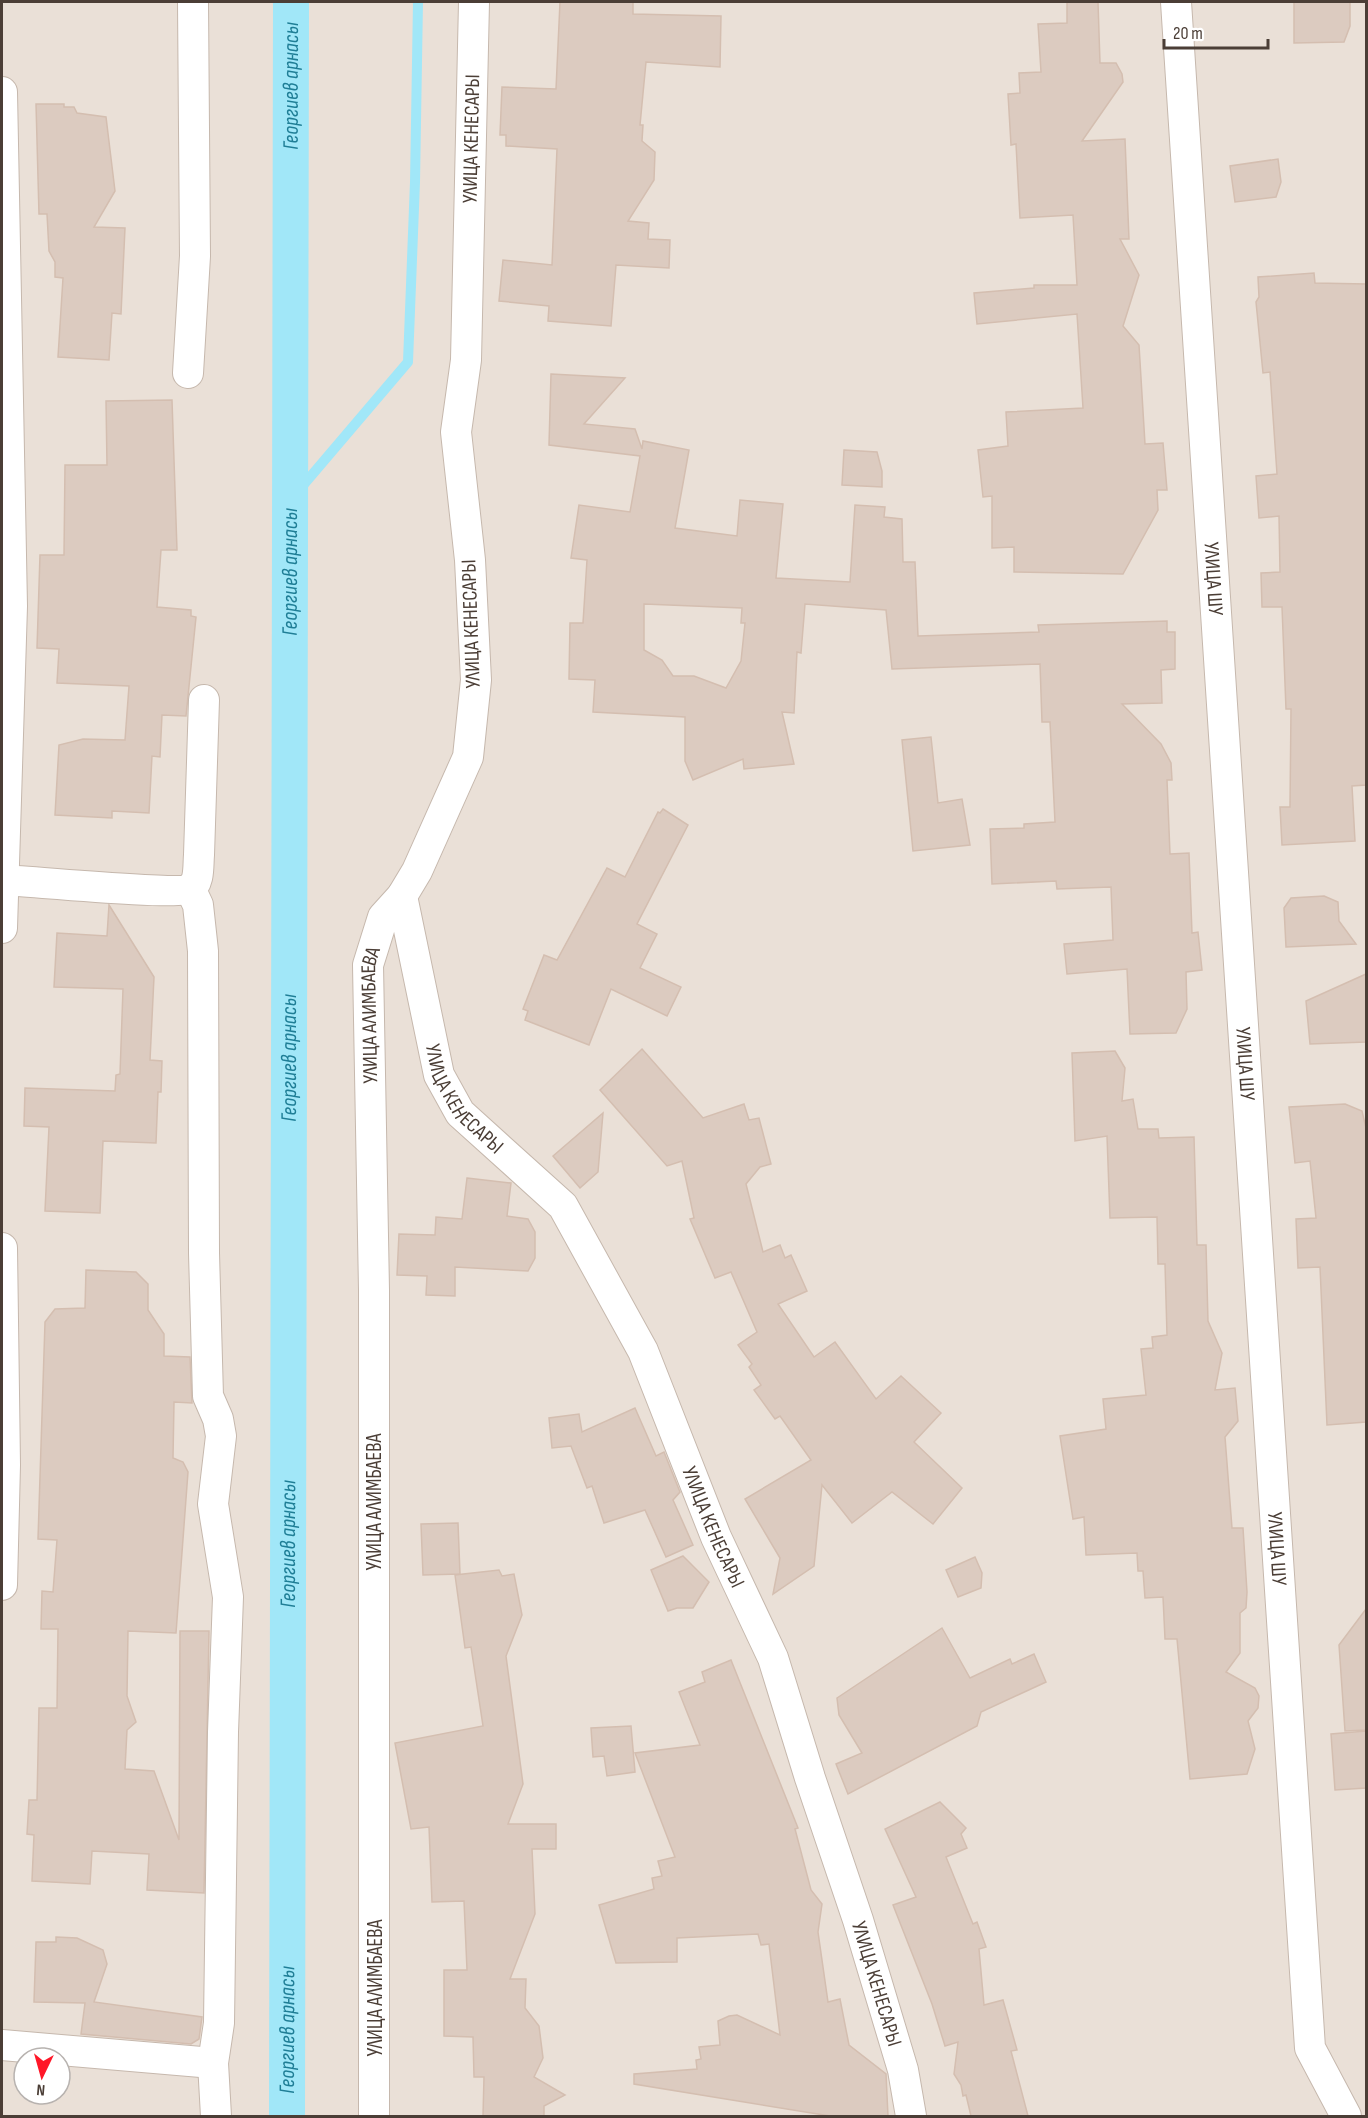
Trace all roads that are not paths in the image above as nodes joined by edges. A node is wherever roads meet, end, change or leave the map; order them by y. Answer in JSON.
{"nodes":[{"id":1,"x":193,"y":2,"type":"edge"},
{"id":2,"x":474,"y":2,"type":"edge"},
{"id":3,"x":1176,"y":2,"type":"edge"},
{"id":4,"x":2,"y":92,"type":"edge"},
{"id":5,"x":188,"y":373,"type":"dead end"},
{"id":6,"x":204,"y":700,"type":"dead end"},
{"id":7,"x":2,"y":880,"type":"edge"},
{"id":8,"x":190,"y":888,"type":"junction"},
{"id":9,"x":402,"y":896,"type":"junction"},
{"id":10,"x":2,"y":928,"type":"edge"},
{"id":11,"x":2,"y":1248,"type":"edge"},
{"id":12,"x":2,"y":1303,"type":"edge"},
{"id":13,"x":2,"y":1585,"type":"edge"},
{"id":14,"x":2,"y":2045,"type":"edge"},
{"id":15,"x":213,"y":2063,"type":"junction"},
{"id":16,"x":216,"y":2116,"type":"edge"},
{"id":17,"x":374,"y":2116,"type":"edge"},
{"id":18,"x":912,"y":2116,"type":"edge"},
{"id":19,"x":1346,"y":2116,"type":"edge"}],
"edges":[{"from":1,"to":5,"type":"street"},
{"from":2,"to":9,"type":"street","name":"УЛИЦА КЕНЕСАРЫ"},
{"from":3,"to":19,"type":"street","name":"УЛИЦА ШУ"},
{"from":4,"to":7,"type":"street"},
{"from":6,"to":8,"type":"street"},
{"from":7,"to":8,"type":"street"},
{"from":7,"to":10,"type":"street"},
{"from":8,"to":15,"type":"street"},
{"from":9,"to":17,"type":"street","name":"УЛИЦА АЛИМБАЕВА"},
{"from":9,"to":18,"type":"street","name":"УЛИЦА КЕНЕСАРЫ"},
{"from":11,"to":12,"type":"street"},
{"from":12,"to":13,"type":"street"},
{"from":14,"to":15,"type":"street"},
{"from":15,"to":16,"type":"street"}]}
